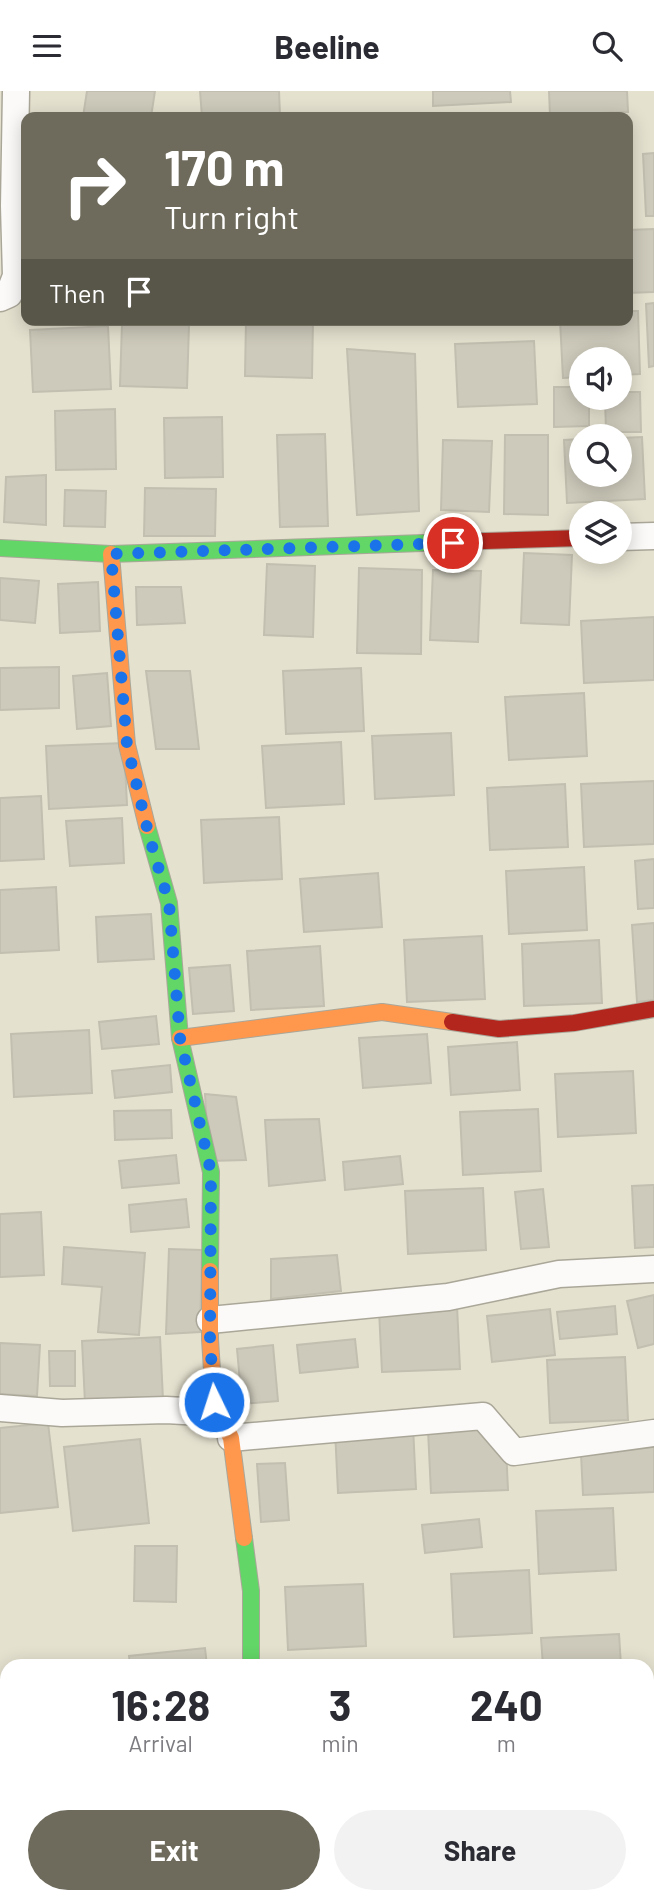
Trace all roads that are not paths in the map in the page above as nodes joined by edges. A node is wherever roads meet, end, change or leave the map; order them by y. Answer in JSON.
{"nodes":[{"id":1,"x":16,"y":91,"type":"edge"},
{"id":2,"x":0,"y":298,"type":"edge"},
{"id":3,"x":654,"y":536,"type":"edge"},
{"id":4,"x":632,"y":537,"type":"edge"},
{"id":5,"x":569,"y":538,"type":"edge"},
{"id":6,"x":0,"y":548,"type":"edge"},
{"id":7,"x":111,"y":554,"type":"junction"},
{"id":8,"x":654,"y":1009,"type":"edge"},
{"id":9,"x":180,"y":1038,"type":"junction"},
{"id":10,"x":654,"y":1269,"type":"edge"},
{"id":11,"x":210,"y":1319,"type":"junction"},
{"id":12,"x":0,"y":1408,"type":"edge"},
{"id":13,"x":219,"y":1413,"type":"junction"},
{"id":14,"x":654,"y":1433,"type":"edge"},
{"id":15,"x":230,"y":1438,"type":"junction"},
{"id":16,"x":251,"y":1659,"type":"edge"}],
"edges":[{"from":1,"to":2,"type":"street"},
{"from":3,"to":4,"type":"street"},
{"from":5,"to":7,"type":"street"},
{"from":6,"to":7,"type":"street"},
{"from":7,"to":9,"type":"street"},
{"from":8,"to":9,"type":"street"},
{"from":9,"to":11,"type":"street"},
{"from":10,"to":11,"type":"street"},
{"from":11,"to":13,"type":"street"},
{"from":12,"to":13,"type":"street"},
{"from":13,"to":15,"type":"street"},
{"from":14,"to":15,"type":"street"},
{"from":15,"to":16,"type":"street"}]}
